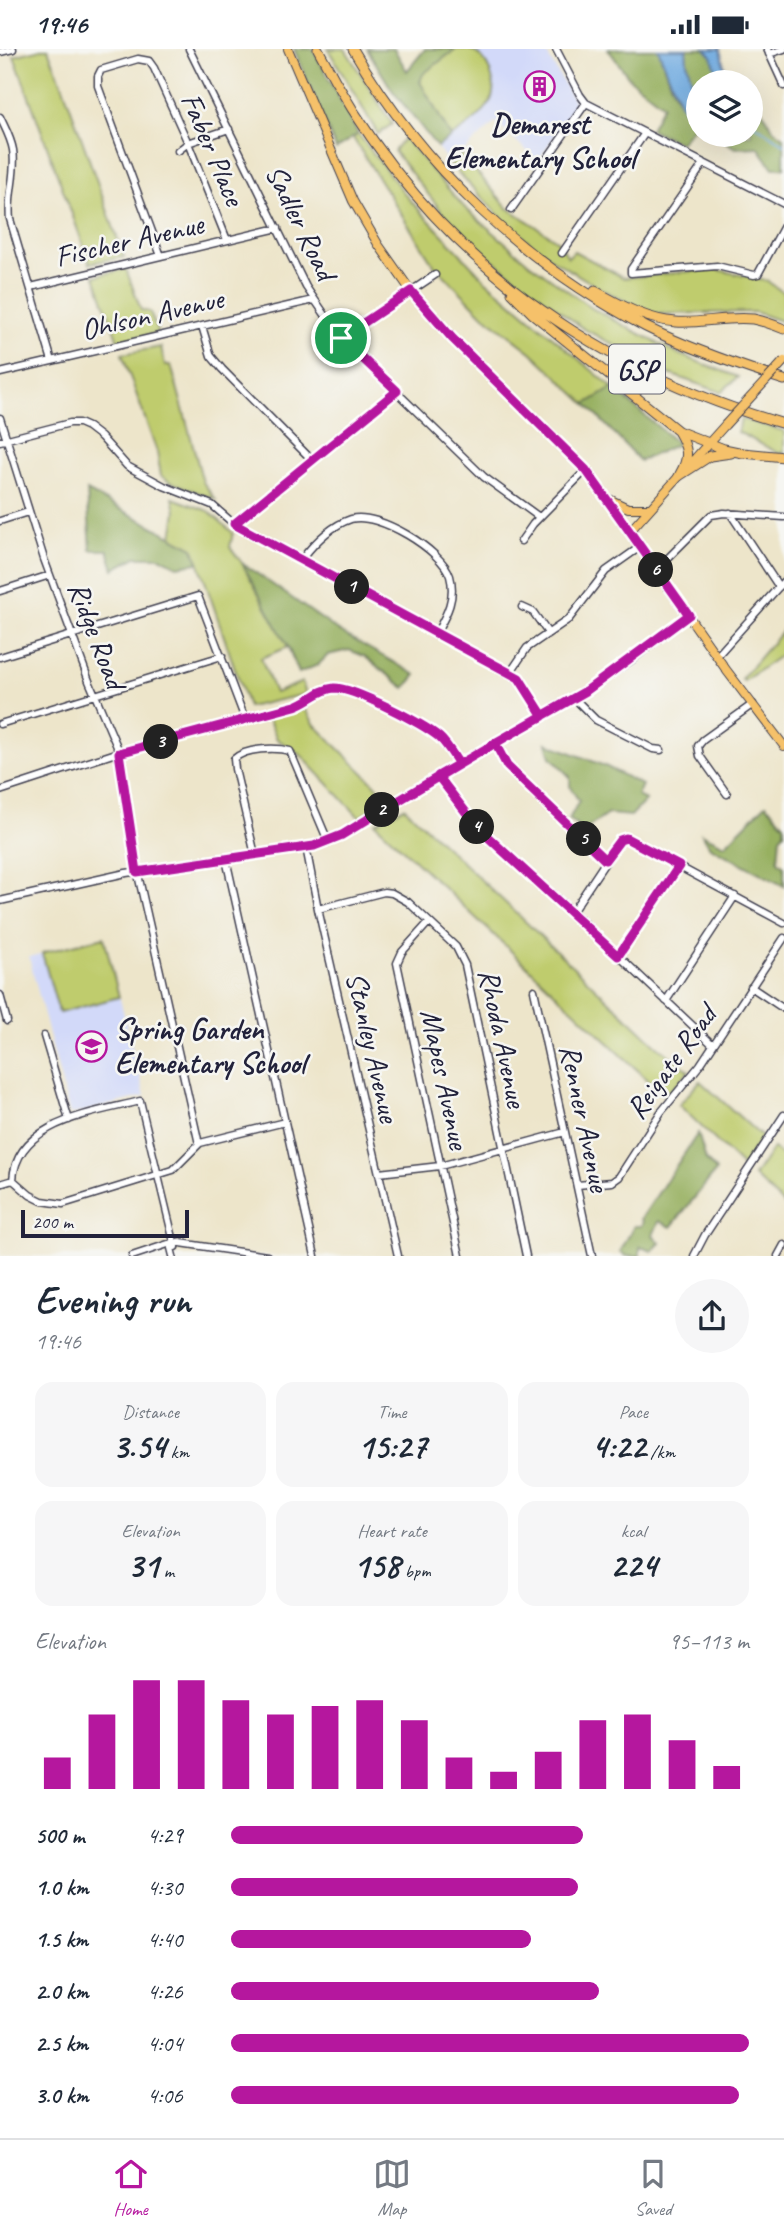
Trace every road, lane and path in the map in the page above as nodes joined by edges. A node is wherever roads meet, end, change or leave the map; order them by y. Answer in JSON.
{"nodes":[{"id":1,"x":13,"y":49,"type":"edge"},
{"id":2,"x":189,"y":49,"type":"edge"},
{"id":3,"x":288,"y":49,"type":"edge"},
{"id":4,"x":318,"y":49,"type":"edge"},
{"id":5,"x":353,"y":49,"type":"edge"},
{"id":6,"x":556,"y":49,"type":"edge"},
{"id":7,"x":784,"y":49,"type":"edge"},
{"id":8,"x":0,"y":52,"type":"edge"},
{"id":9,"x":768,"y":52,"type":"edge"},
{"id":10,"x":784,"y":86,"type":"edge"},
{"id":11,"x":586,"y":103,"type":"junction"},
{"id":12,"x":0,"y":117,"type":"edge"},
{"id":13,"x":229,"y":129,"type":"junction"},
{"id":14,"x":645,"y":133,"type":"junction"},
{"id":15,"x":188,"y":143,"type":"junction"},
{"id":16,"x":178,"y":151,"type":"dead end"},
{"id":17,"x":704,"y":163,"type":"junction"},
{"id":18,"x":784,"y":204,"type":"edge"},
{"id":19,"x":511,"y":210,"type":"dead end"},
{"id":20,"x":784,"y":226,"type":"edge"},
{"id":21,"x":278,"y":228,"type":"junction"},
{"id":22,"x":227,"y":240,"type":"junction"},
{"id":23,"x":562,"y":253,"type":"dead end"},
{"id":24,"x":161,"y":256,"type":"junction"},
{"id":25,"x":542,"y":262,"type":"junction"},
{"id":26,"x":435,"y":275,"type":"dead end"},
{"id":27,"x":505,"y":283,"type":"junction"},
{"id":28,"x":30,"y":287,"type":"junction"},
{"id":29,"x":411,"y":291,"type":"junction"},
{"id":30,"x":314,"y":300,"type":"junction"},
{"id":31,"x":202,"y":326,"type":"junction"},
{"id":32,"x":784,"y":329,"type":"edge"},
{"id":33,"x":341,"y":338,"type":"junction"},
{"id":34,"x":52,"y":361,"type":"junction"},
{"id":35,"x":784,"y":361,"type":"edge"},
{"id":36,"x":0,"y":373,"type":"edge"},
{"id":37,"x":784,"y":380,"type":"edge"},
{"id":38,"x":397,"y":391,"type":"junction"},
{"id":39,"x":0,"y":418,"type":"edge"},
{"id":40,"x":784,"y":424,"type":"edge"},
{"id":41,"x":678,"y":431,"type":"junction"},
{"id":42,"x":3,"y":440,"type":"edge"},
{"id":43,"x":708,"y":444,"type":"junction"},
{"id":44,"x":743,"y":453,"type":"junction"},
{"id":45,"x":784,"y":457,"type":"edge"},
{"id":46,"x":312,"y":460,"type":"junction"},
{"id":47,"x":586,"y":470,"type":"junction"},
{"id":48,"x":679,"y":476,"type":"junction"},
{"id":49,"x":602,"y":493,"type":"junction"},
{"id":50,"x":649,"y":508,"type":"junction"},
{"id":51,"x":28,"y":512,"type":"junction"},
{"id":52,"x":730,"y":513,"type":"junction"},
{"id":53,"x":539,"y":517,"type":"junction"},
{"id":54,"x":784,"y":517,"type":"edge"},
{"id":55,"x":0,"y":521,"type":"edge"},
{"id":56,"x":234,"y":524,"type":"junction"},
{"id":57,"x":630,"y":531,"type":"junction"},
{"id":58,"x":521,"y":541,"type":"dead end"},
{"id":59,"x":640,"y":547,"type":"junction"},
{"id":60,"x":301,"y":560,"type":"junction"},
{"id":61,"x":656,"y":570,"type":"junction"},
{"id":62,"x":50,"y":575,"type":"junction"},
{"id":63,"x":784,"y":581,"type":"edge"},
{"id":64,"x":779,"y":587,"type":"junction"},
{"id":65,"x":0,"y":591,"type":"edge"},
{"id":66,"x":522,"y":607,"type":"dead end"},
{"id":67,"x":689,"y":615,"type":"junction"},
{"id":68,"x":437,"y":632,"type":"junction"},
{"id":69,"x":548,"y":633,"type":"junction"},
{"id":70,"x":72,"y":634,"type":"junction"},
{"id":71,"x":222,"y":656,"type":"junction"},
{"id":72,"x":718,"y":656,"type":"junction"},
{"id":73,"x":0,"y":657,"type":"edge"},
{"id":74,"x":510,"y":673,"type":"junction"},
{"id":75,"x":95,"y":694,"type":"junction"},
{"id":76,"x":574,"y":698,"type":"junction"},
{"id":77,"x":753,"y":704,"type":"junction"},
{"id":78,"x":543,"y":716,"type":"junction"},
{"id":79,"x":245,"y":719,"type":"junction"},
{"id":80,"x":0,"y":725,"type":"edge"},
{"id":81,"x":495,"y":743,"type":"junction"},
{"id":82,"x":784,"y":746,"type":"edge"},
{"id":83,"x":661,"y":750,"type":"dead end"},
{"id":84,"x":119,"y":753,"type":"junction"},
{"id":85,"x":459,"y":764,"type":"junction"},
{"id":86,"x":438,"y":776,"type":"junction"},
{"id":87,"x":0,"y":791,"type":"edge"},
{"id":88,"x":727,"y":794,"type":"dead end"},
{"id":89,"x":328,"y":841,"type":"junction"},
{"id":90,"x":306,"y":847,"type":"junction"},
{"id":91,"x":255,"y":855,"type":"junction"},
{"id":92,"x":226,"y":859,"type":"junction"},
{"id":93,"x":605,"y":860,"type":"junction"},
{"id":94,"x":679,"y":866,"type":"junction"},
{"id":95,"x":137,"y":872,"type":"junction"},
{"id":96,"x":735,"y":896,"type":"junction"},
{"id":97,"x":0,"y":901,"type":"edge"},
{"id":98,"x":318,"y":909,"type":"junction"},
{"id":99,"x":572,"y":912,"type":"junction"},
{"id":100,"x":429,"y":922,"type":"junction"},
{"id":101,"x":784,"y":923,"type":"edge"},
{"id":102,"x":784,"y":938,"type":"edge"},
{"id":103,"x":618,"y":956,"type":"junction"},
{"id":104,"x":751,"y":987,"type":"junction"},
{"id":105,"x":534,"y":990,"type":"dead end"},
{"id":106,"x":0,"y":995,"type":"edge"},
{"id":107,"x":666,"y":1001,"type":"junction"},
{"id":108,"x":784,"y":1009,"type":"edge"},
{"id":109,"x":7,"y":1021,"type":"dead end"},
{"id":110,"x":44,"y":1036,"type":"dead end"},
{"id":111,"x":713,"y":1045,"type":"junction"},
{"id":112,"x":784,"y":1115,"type":"edge"},
{"id":113,"x":69,"y":1120,"type":"junction"},
{"id":114,"x":285,"y":1122,"type":"junction"},
{"id":115,"x":565,"y":1132,"type":"junction"},
{"id":116,"x":199,"y":1144,"type":"junction"},
{"id":117,"x":505,"y":1149,"type":"junction"},
{"id":118,"x":440,"y":1166,"type":"junction"},
{"id":119,"x":379,"y":1173,"type":"junction"},
{"id":120,"x":157,"y":1175,"type":"junction"},
{"id":121,"x":13,"y":1180,"type":"junction"},
{"id":122,"x":0,"y":1184,"type":"edge"},
{"id":123,"x":577,"y":1185,"type":"junction"},
{"id":124,"x":174,"y":1242,"type":"junction"},
{"id":125,"x":784,"y":1245,"type":"edge"},
{"id":126,"x":132,"y":1256,"type":"edge"},
{"id":127,"x":173,"y":1256,"type":"edge"},
{"id":128,"x":267,"y":1256,"type":"edge"},
{"id":129,"x":315,"y":1256,"type":"edge"},
{"id":130,"x":398,"y":1256,"type":"edge"},
{"id":131,"x":460,"y":1256,"type":"edge"},
{"id":132,"x":526,"y":1256,"type":"edge"},
{"id":133,"x":592,"y":1256,"type":"edge"},
{"id":134,"x":694,"y":1256,"type":"edge"},
{"id":135,"x":778,"y":1256,"type":"edge"}],
"edges":[{"from":1,"to":8,"type":"street"},
{"from":2,"to":13,"type":"street","name":"Sadler Road"},
{"from":3,"to":29,"type":"main road"},
{"from":4,"to":27,"type":"highway","number":"GSP"},
{"from":5,"to":25,"type":"highway","number":"GSP"},
{"from":6,"to":11,"type":"street"},
{"from":7,"to":9,"type":"street"},
{"from":9,"to":10,"type":"street"},
{"from":11,"to":14,"type":"street"},
{"from":11,"to":19,"type":"street"},
{"from":12,"to":28,"type":"street"},
{"from":13,"to":15,"type":"street"},
{"from":13,"to":21,"type":"street","name":"Sadler Road"},
{"from":14,"to":17,"type":"street"},
{"from":14,"to":23,"type":"street"},
{"from":15,"to":16,"type":"street"},
{"from":15,"to":22,"type":"street","name":"Faber Place"},
{"from":15,"to":24,"type":"street","name":"Faber Place"},
{"from":17,"to":18,"type":"street"},
{"from":17,"to":20,"type":"street"},
{"from":21,"to":22,"type":"street","name":"Fischer Avenue"},
{"from":21,"to":30,"type":"street","name":"Sadler Road"},
{"from":22,"to":24,"type":"street","name":"Fischer Avenue"},
{"from":24,"to":28,"type":"street","name":"Fischer Avenue"},
{"from":25,"to":32,"type":"highway"},
{"from":25,"to":37,"type":"highway","number":"GSP"},
{"from":26,"to":29,"type":"street"},
{"from":27,"to":40,"type":"highway","number":"GSP"},
{"from":27,"to":41,"type":"highway"},
{"from":28,"to":34,"type":"street"},
{"from":29,"to":33,"type":"street"},
{"from":29,"to":47,"type":"main road"},
{"from":30,"to":31,"type":"street","name":"Ohlson Avenue"},
{"from":30,"to":33,"type":"street","name":"Sadler Road"},
{"from":31,"to":34,"type":"street","name":"Ohlson Avenue"},
{"from":31,"to":46,"type":"street"},
{"from":33,"to":38,"type":"street","name":"Sadler Road"},
{"from":34,"to":36,"type":"street","name":"Ohlson Avenue"},
{"from":35,"to":43,"type":"main road","bridge":true},
{"from":38,"to":46,"type":"street"},
{"from":38,"to":53,"type":"street","name":"Sadler Road"},
{"from":39,"to":42,"type":"street","name":"Ridge Road"},
{"from":41,"to":43,"type":"highway"},
{"from":41,"to":48,"type":"highway"},
{"from":42,"to":51,"type":"street","name":"Ridge Road"},
{"from":42,"to":56,"type":"street"},
{"from":43,"to":44,"type":"highway"},
{"from":43,"to":48,"type":"main road"},
{"from":44,"to":45,"type":"highway"},
{"from":44,"to":48,"type":"highway"},
{"from":46,"to":56,"type":"street"},
{"from":47,"to":49,"type":"main road"},
{"from":47,"to":53,"type":"street"},
{"from":48,"to":50,"type":"main road"},
{"from":49,"to":50,"type":"main road"},
{"from":49,"to":57,"type":"main road"},
{"from":50,"to":57,"type":"main road"},
{"from":51,"to":55,"type":"street"},
{"from":51,"to":62,"type":"street","name":"Ridge Road"},
{"from":52,"to":54,"type":"street"},
{"from":52,"to":61,"type":"street"},
{"from":52,"to":64,"type":"street"},
{"from":53,"to":58,"type":"street"},
{"from":56,"to":60,"type":"street"},
{"from":57,"to":59,"type":"main road"},
{"from":59,"to":61,"type":"main road"},
{"from":59,"to":69,"type":"street"},
{"from":60,"to":68,"type":"street"},
{"from":60,"to":68,"type":"street"},
{"from":61,"to":67,"type":"main road"},
{"from":62,"to":65,"type":"street"},
{"from":62,"to":70,"type":"street","name":"Ridge Road"},
{"from":63,"to":64,"type":"street"},
{"from":64,"to":72,"type":"street"},
{"from":66,"to":69,"type":"street"},
{"from":67,"to":72,"type":"main road"},
{"from":67,"to":76,"type":"street"},
{"from":68,"to":74,"type":"street"},
{"from":69,"to":74,"type":"street"},
{"from":70,"to":71,"type":"street"},
{"from":70,"to":73,"type":"street"},
{"from":70,"to":75,"type":"street","name":"Ridge Road"},
{"from":71,"to":75,"type":"street"},
{"from":71,"to":79,"type":"street"},
{"from":72,"to":77,"type":"main road"},
{"from":74,"to":78,"type":"street"},
{"from":75,"to":80,"type":"street"},
{"from":75,"to":84,"type":"street","name":"Ridge Road"},
{"from":76,"to":78,"type":"street"},
{"from":76,"to":83,"type":"street"},
{"from":77,"to":82,"type":"main road"},
{"from":77,"to":88,"type":"street"},
{"from":78,"to":81,"type":"street"},
{"from":79,"to":84,"type":"street"},
{"from":79,"to":85,"type":"street"},
{"from":81,"to":85,"type":"street"},
{"from":81,"to":93,"type":"street"},
{"from":84,"to":87,"type":"street"},
{"from":84,"to":95,"type":"street","name":"Ridge Road"},
{"from":85,"to":86,"type":"street"},
{"from":86,"to":89,"type":"street"},
{"from":86,"to":99,"type":"street"},
{"from":89,"to":90,"type":"street"},
{"from":89,"to":91,"type":"street"},
{"from":90,"to":91,"type":"street"},
{"from":90,"to":98,"type":"street","name":"Stanley Avenue"},
{"from":91,"to":92,"type":"street"},
{"from":92,"to":95,"type":"street"},
{"from":92,"to":114,"type":"street"},
{"from":93,"to":94,"type":"street"},
{"from":93,"to":99,"type":"street"},
{"from":94,"to":96,"type":"street"},
{"from":94,"to":103,"type":"street"},
{"from":95,"to":97,"type":"street"},
{"from":95,"to":116,"type":"street","name":"Ridge Road"},
{"from":96,"to":101,"type":"street"},
{"from":96,"to":107,"type":"street"},
{"from":98,"to":100,"type":"street","name":"Rhoda Avenue"},
{"from":98,"to":119,"type":"street","name":"Stanley Avenue"},
{"from":99,"to":103,"type":"street"},
{"from":100,"to":117,"type":"street","name":"Rhoda Avenue"},
{"from":100,"to":118,"type":"street","name":"Mapes Avenue"},
{"from":102,"to":104,"type":"street","name":"Reigate Road"},
{"from":103,"to":107,"type":"street"},
{"from":104,"to":108,"type":"street"},
{"from":104,"to":111,"type":"street","name":"Reigate Road"},
{"from":105,"to":115,"type":"street","name":"Renner Avenue"},
{"from":106,"to":109,"type":"street"},
{"from":107,"to":111,"type":"street"},
{"from":110,"to":113,"type":"street"},
{"from":111,"to":123,"type":"street","name":"Reigate Road"},
{"from":112,"to":134,"type":"street"},
{"from":113,"to":120,"type":"street"},
{"from":113,"to":121,"type":"street"},
{"from":114,"to":116,"type":"street"},
{"from":114,"to":129,"type":"street"},
{"from":115,"to":117,"type":"street"},
{"from":115,"to":123,"type":"street","name":"Renner Avenue"},
{"from":116,"to":120,"type":"street"},
{"from":117,"to":118,"type":"street"},
{"from":117,"to":132,"type":"street","name":"Rhoda Avenue"},
{"from":118,"to":119,"type":"street"},
{"from":118,"to":131,"type":"street","name":"Mapes Avenue"},
{"from":119,"to":130,"type":"street","name":"Stanley Avenue"},
{"from":120,"to":121,"type":"street"},
{"from":120,"to":124,"type":"street"},
{"from":121,"to":122,"type":"street"},
{"from":123,"to":133,"type":"street","name":"Renner Avenue"},
{"from":124,"to":126,"type":"street"},
{"from":124,"to":127,"type":"street"},
{"from":124,"to":128,"type":"street"},
{"from":125,"to":135,"type":"street"}]}
